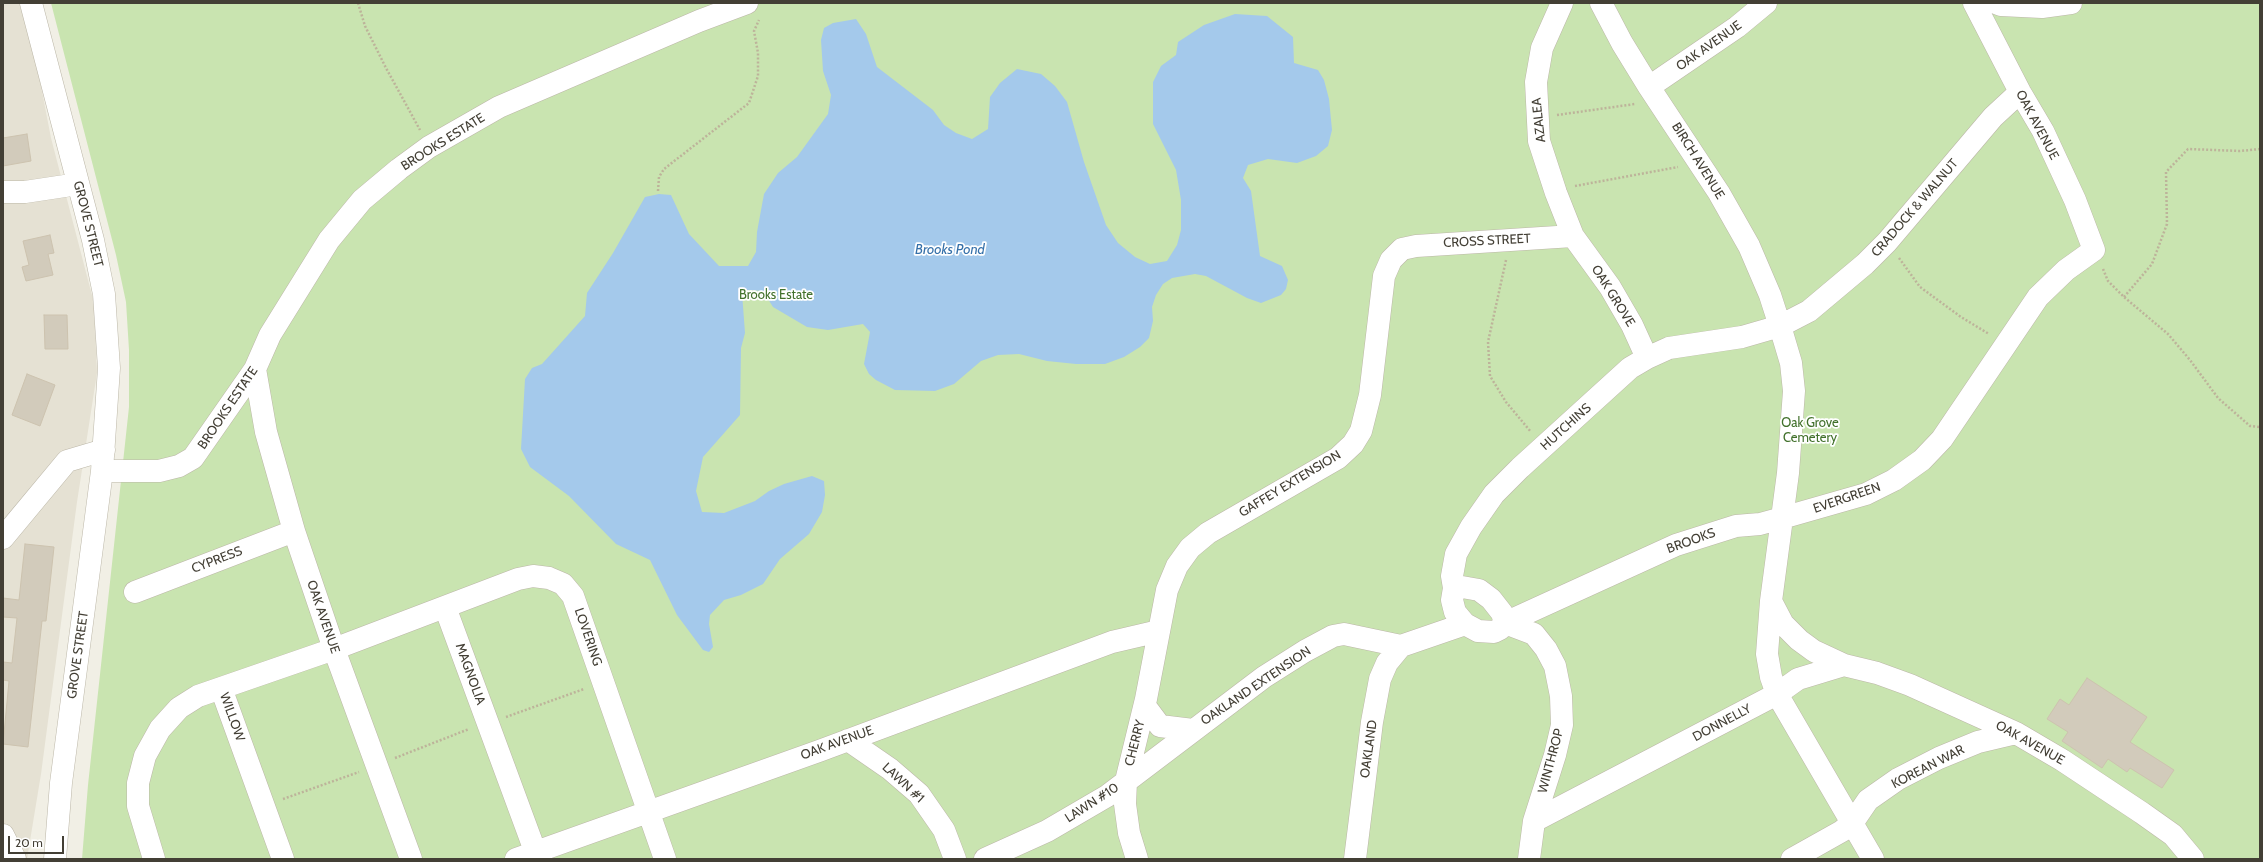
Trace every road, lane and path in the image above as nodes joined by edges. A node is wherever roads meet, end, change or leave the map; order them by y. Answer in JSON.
{"nodes":[{"id":1,"x":31,"y":3,"type":"edge"},
{"id":2,"x":358,"y":3,"type":"edge"},
{"id":3,"x":1562,"y":3,"type":"edge"},
{"id":4,"x":1601,"y":3,"type":"edge"},
{"id":5,"x":1766,"y":3,"type":"edge"},
{"id":6,"x":1974,"y":3,"type":"edge"},
{"id":7,"x":1996,"y":3,"type":"edge"},
{"id":8,"x":2071,"y":3,"type":"edge"},
{"id":9,"x":753,"y":10,"type":"edge"},
{"id":10,"x":2020,"y":92,"type":"junction"},
{"id":11,"x":1653,"y":93,"type":"junction"},
{"id":12,"x":1537,"y":116,"type":"junction"},
{"id":13,"x":430,"y":147,"type":"junction"},
{"id":14,"x":2260,"y":149,"type":"edge"},
{"id":15,"x":1700,"y":163,"type":"junction"},
{"id":16,"x":78,"y":184,"type":"junction"},
{"id":17,"x":1555,"y":190,"type":"junction"},
{"id":18,"x":658,"y":191,"type":"dead end"},
{"id":19,"x":3,"y":192,"type":"edge"},
{"id":20,"x":1573,"y":236,"type":"junction"},
{"id":21,"x":1510,"y":240,"type":"junction"},
{"id":22,"x":1887,"y":242,"type":"junction"},
{"id":23,"x":1402,"y":249,"type":"joint"},
{"id":24,"x":2094,"y":250,"type":"junction"},
{"id":25,"x":2124,"y":297,"type":"junction"},
{"id":26,"x":1780,"y":326,"type":"junction"},
{"id":27,"x":2006,"y":345,"type":"junction"},
{"id":28,"x":1647,"y":358,"type":"junction"},
{"id":29,"x":255,"y":369,"type":"junction"},
{"id":30,"x":2260,"y":428,"type":"edge"},
{"id":31,"x":1543,"y":447,"type":"junction"},
{"id":32,"x":103,"y":461,"type":"junction"},
{"id":33,"x":1782,"y":518,"type":"junction"},
{"id":34,"x":294,"y":531,"type":"junction"},
{"id":35,"x":3,"y":538,"type":"edge"},
{"id":36,"x":137,"y":586,"type":"dead end"},
{"id":37,"x":1454,"y":588,"type":"junction"},
{"id":38,"x":1771,"y":601,"type":"junction"},
{"id":39,"x":445,"y":607,"type":"junction"},
{"id":40,"x":1505,"y":623,"type":"junction"},
{"id":41,"x":1465,"y":624,"type":"junction"},
{"id":42,"x":1159,"y":631,"type":"junction"},
{"id":43,"x":1401,"y":646,"type":"junction"},
{"id":44,"x":334,"y":649,"type":"junction"},
{"id":45,"x":1844,"y":665,"type":"junction"},
{"id":46,"x":603,"y":682,"type":"junction"},
{"id":47,"x":221,"y":688,"type":"junction"},
{"id":48,"x":1778,"y":694,"type":"junction"},
{"id":49,"x":1145,"y":706,"type":"junction"},
{"id":50,"x":488,"y":723,"type":"junction"},
{"id":51,"x":1193,"y":730,"type":"junction"},
{"id":52,"x":2016,"y":733,"type":"junction"},
{"id":53,"x":848,"y":740,"type":"junction"},
{"id":54,"x":377,"y":766,"type":"junction"},
{"id":55,"x":1126,"y":781,"type":"junction"},
{"id":56,"x":264,"y":805,"type":"junction"},
{"id":57,"x":649,"y":811,"type":"junction"},
{"id":58,"x":1534,"y":821,"type":"junction"},
{"id":59,"x":1853,"y":822,"type":"junction"},
{"id":60,"x":3,"y":835,"type":"edge"},
{"id":61,"x":530,"y":857,"type":"edge"},
{"id":62,"x":15,"y":859,"type":"edge"},
{"id":63,"x":55,"y":859,"type":"edge"},
{"id":64,"x":154,"y":859,"type":"edge"},
{"id":65,"x":283,"y":859,"type":"edge"},
{"id":66,"x":411,"y":859,"type":"edge"},
{"id":67,"x":665,"y":859,"type":"edge"},
{"id":68,"x":955,"y":859,"type":"edge"},
{"id":69,"x":985,"y":859,"type":"edge"},
{"id":70,"x":1137,"y":859,"type":"edge"},
{"id":71,"x":1354,"y":859,"type":"edge"},
{"id":72,"x":1529,"y":859,"type":"edge"},
{"id":73,"x":1792,"y":859,"type":"edge"},
{"id":74,"x":1873,"y":859,"type":"edge"},
{"id":75,"x":2193,"y":859,"type":"edge"}],
"edges":[{"from":1,"to":16,"type":"street","name":"GROVE STREET"},
{"from":2,"to":13,"type":"path"},
{"from":3,"to":12,"type":"street","name":"AZALEA"},
{"from":4,"to":11,"type":"street","name":"BIRCH AVENUE"},
{"from":5,"to":11,"type":"street","name":"OAK AVENUE"},
{"from":6,"to":10,"type":"street","name":"OAK AVENUE"},
{"from":7,"to":8,"type":"street"},
{"from":9,"to":13,"type":"street","name":"BROOKS ESTATE"},
{"from":9,"to":18,"type":"path"},
{"from":10,"to":22,"type":"street","name":"CRADOCK & WALNUT"},
{"from":10,"to":24,"type":"street","name":"OAK AVENUE"},
{"from":11,"to":12,"type":"path"},
{"from":11,"to":15,"type":"street","name":"BIRCH AVENUE"},
{"from":12,"to":17,"type":"street","name":"AZALEA"},
{"from":13,"to":29,"type":"street","name":"BROOKS ESTATE"},
{"from":14,"to":25,"type":"path"},
{"from":15,"to":17,"type":"path"},
{"from":15,"to":26,"type":"street","name":"BIRCH AVENUE"},
{"from":16,"to":19,"type":"street"},
{"from":16,"to":32,"type":"street","name":"GROVE STREET"},
{"from":17,"to":20,"type":"street","name":"AZALEA"},
{"from":20,"to":21,"type":"street","name":"CROSS STREET"},
{"from":20,"to":28,"type":"street","name":"OAK GROVE"},
{"from":21,"to":23,"type":"street","name":"CROSS STREET"},
{"from":21,"to":31,"type":"path"},
{"from":22,"to":26,"type":"street","name":"CRADOCK & WALNUT"},
{"from":22,"to":27,"type":"path"},
{"from":23,"to":42,"type":"street","name":"GAFFEY EXTENSION"},
{"from":24,"to":25,"type":"path"},
{"from":24,"to":27,"type":"street","name":"EVERGREEN"},
{"from":25,"to":30,"type":"path"},
{"from":26,"to":28,"type":"street","name":"HUTCHINS"},
{"from":26,"to":33,"type":"street"},
{"from":27,"to":33,"type":"street","name":"EVERGREEN"},
{"from":28,"to":31,"type":"street","name":"HUTCHINS"},
{"from":29,"to":32,"type":"street","name":"BROOKS ESTATE"},
{"from":29,"to":34,"type":"street","name":"OAK AVENUE"},
{"from":31,"to":37,"type":"street","name":"HUTCHINS"},
{"from":32,"to":35,"type":"street"},
{"from":32,"to":63,"type":"street","name":"GROVE STREET"},
{"from":33,"to":38,"type":"street"},
{"from":33,"to":40,"type":"street","name":"BROOKS"},
{"from":34,"to":36,"type":"street","name":"CYPRESS"},
{"from":34,"to":44,"type":"street","name":"OAK AVENUE"},
{"from":37,"to":40,"type":"street"},
{"from":37,"to":41,"type":"street","name":"HUTCHINS"},
{"from":38,"to":45,"type":"street","name":"OAK AVENUE"},
{"from":38,"to":48,"type":"street"},
{"from":39,"to":44,"type":"street"},
{"from":39,"to":46,"type":"street","name":"LOVERING"},
{"from":39,"to":50,"type":"street","name":"MAGNOLIA"},
{"from":40,"to":41,"type":"street"},
{"from":40,"to":58,"type":"street","name":"WINTHROP"},
{"from":41,"to":43,"type":"street"},
{"from":42,"to":49,"type":"street","name":"CHERRY"},
{"from":42,"to":53,"type":"street","name":"OAK AVENUE"},
{"from":43,"to":51,"type":"street","name":"OAKLAND EXTENSION"},
{"from":43,"to":71,"type":"street","name":"OAKLAND"},
{"from":44,"to":47,"type":"street","name":"WILLOW"},
{"from":44,"to":54,"type":"street","name":"OAK AVENUE"},
{"from":45,"to":48,"type":"street"},
{"from":45,"to":52,"type":"street","name":"OAK AVENUE"},
{"from":46,"to":50,"type":"path"},
{"from":46,"to":57,"type":"street","name":"LOVERING"},
{"from":47,"to":56,"type":"street","name":"WILLOW"},
{"from":47,"to":64,"type":"street"},
{"from":48,"to":58,"type":"street","name":"DONNELLY"},
{"from":48,"to":59,"type":"street"},
{"from":49,"to":51,"type":"street","name":"CHERRY"},
{"from":49,"to":55,"type":"street","name":"CHERRY"},
{"from":50,"to":54,"type":"path"},
{"from":50,"to":61,"type":"street","name":"MAGNOLIA"},
{"from":51,"to":55,"type":"street","name":"OAKLAND EXTENSION"},
{"from":52,"to":59,"type":"street","name":"KOREAN WAR"},
{"from":52,"to":75,"type":"street","name":"OAK AVENUE"},
{"from":53,"to":57,"type":"street","name":"OAK AVENUE"},
{"from":53,"to":68,"type":"street","name":"LAWN #1"},
{"from":54,"to":56,"type":"path"},
{"from":54,"to":66,"type":"street","name":"OAK AVENUE"},
{"from":55,"to":69,"type":"street","name":"LAWN #10"},
{"from":55,"to":70,"type":"street","name":"LAWN #10"},
{"from":56,"to":65,"type":"street","name":"WILLOW"},
{"from":57,"to":61,"type":"street","name":"OAK AVENUE"},
{"from":57,"to":67,"type":"street","name":"LOVERING"},
{"from":58,"to":72,"type":"street","name":"WINTHROP"},
{"from":59,"to":73,"type":"street"},
{"from":59,"to":74,"type":"street"},
{"from":60,"to":62,"type":"street"}]}
